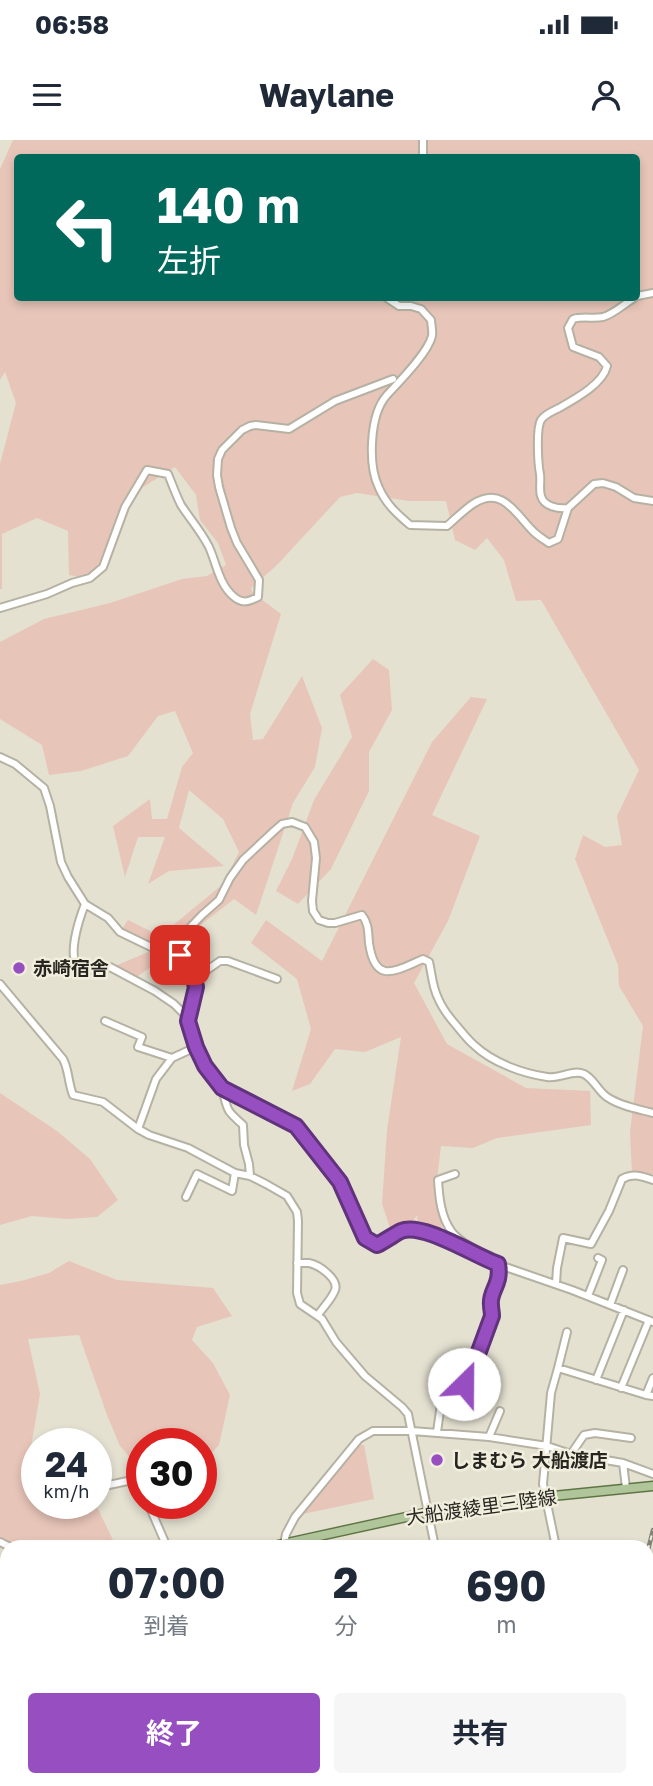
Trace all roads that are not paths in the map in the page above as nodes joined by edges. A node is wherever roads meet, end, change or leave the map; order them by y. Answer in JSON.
{"nodes":[{"id":1,"x":392,"y":301,"type":"edge"},
{"id":2,"x":630,"y":301,"type":"edge"},
{"id":3,"x":393,"y":379,"type":"dead end"},
{"id":4,"x":653,"y":501,"type":"edge"},
{"id":5,"x":568,"y":508,"type":"junction"},
{"id":6,"x":0,"y":608,"type":"edge"},
{"id":7,"x":0,"y":757,"type":"edge"},
{"id":8,"x":85,"y":904,"type":"junction"},
{"id":9,"x":155,"y":948,"type":"junction"},
{"id":10,"x":194,"y":979,"type":"junction"},
{"id":11,"x":277,"y":979,"type":"dead end"},
{"id":12,"x":0,"y":984,"type":"edge"},
{"id":13,"x":105,"y":1021,"type":"dead end"},
{"id":14,"x":188,"y":1021,"type":"junction"},
{"id":15,"x":196,"y":1047,"type":"junction"},
{"id":16,"x":172,"y":1058,"type":"junction"},
{"id":17,"x":222,"y":1088,"type":"junction"},
{"id":18,"x":653,"y":1113,"type":"edge"},
{"id":19,"x":138,"y":1129,"type":"junction"},
{"id":20,"x":235,"y":1173,"type":"junction"},
{"id":21,"x":456,"y":1174,"type":"dead end"},
{"id":22,"x":250,"y":1175,"type":"junction"},
{"id":23,"x":653,"y":1180,"type":"edge"},
{"id":24,"x":186,"y":1197,"type":"dead end"},
{"id":25,"x":598,"y":1258,"type":"dead end"},
{"id":26,"x":488,"y":1261,"type":"junction"},
{"id":27,"x":297,"y":1262,"type":"junction"},
{"id":28,"x":498,"y":1264,"type":"junction"},
{"id":29,"x":623,"y":1270,"type":"dead end"},
{"id":30,"x":556,"y":1284,"type":"junction"},
{"id":31,"x":588,"y":1296,"type":"junction"},
{"id":32,"x":610,"y":1305,"type":"junction"},
{"id":33,"x":624,"y":1310,"type":"junction"},
{"id":34,"x":318,"y":1315,"type":"junction"},
{"id":35,"x":651,"y":1321,"type":"edge"},
{"id":36,"x":567,"y":1332,"type":"dead end"},
{"id":37,"x":558,"y":1368,"type":"junction"},
{"id":38,"x":653,"y":1378,"type":"edge"},
{"id":39,"x":596,"y":1380,"type":"junction"},
{"id":40,"x":621,"y":1388,"type":"junction"},
{"id":41,"x":649,"y":1396,"type":"edge"},
{"id":42,"x":500,"y":1411,"type":"dead end"},
{"id":43,"x":412,"y":1431,"type":"junction"},
{"id":44,"x":438,"y":1432,"type":"junction"},
{"id":45,"x":489,"y":1437,"type":"junction"},
{"id":46,"x":632,"y":1438,"type":"dead end"},
{"id":47,"x":547,"y":1446,"type":"junction"},
{"id":48,"x":571,"y":1454,"type":"junction"},
{"id":49,"x":623,"y":1463,"type":"junction"},
{"id":50,"x":653,"y":1475,"type":"edge"},
{"id":51,"x":653,"y":1486,"type":"edge"},
{"id":52,"x":625,"y":1488,"type":"junction"},
{"id":53,"x":545,"y":1497,"type":"junction"},
{"id":54,"x":429,"y":1512,"type":"junction"},
{"id":55,"x":155,"y":1519,"type":"edge"},
{"id":56,"x":164,"y":1540,"type":"edge"},
{"id":57,"x":285,"y":1540,"type":"edge"},
{"id":58,"x":302,"y":1540,"type":"edge"},
{"id":59,"x":434,"y":1540,"type":"edge"},
{"id":60,"x":554,"y":1540,"type":"edge"}],
"edges":[{"from":1,"to":5,"type":"street"},
{"from":2,"to":5,"type":"street"},
{"from":3,"to":6,"type":"street"},
{"from":4,"to":5,"type":"street"},
{"from":7,"to":8,"type":"street"},
{"from":8,"to":9,"type":"street"},
{"from":8,"to":14,"type":"street"},
{"from":9,"to":10,"type":"street"},
{"from":9,"to":18,"type":"street"},
{"from":10,"to":11,"type":"street"},
{"from":10,"to":14,"type":"street"},
{"from":12,"to":19,"type":"street"},
{"from":13,"to":16,"type":"street"},
{"from":14,"to":15,"type":"street"},
{"from":15,"to":16,"type":"street"},
{"from":15,"to":17,"type":"street"},
{"from":16,"to":19,"type":"street"},
{"from":17,"to":22,"type":"street"},
{"from":17,"to":26,"type":"street"},
{"from":19,"to":20,"type":"street"},
{"from":20,"to":22,"type":"street"},
{"from":20,"to":24,"type":"street"},
{"from":21,"to":26,"type":"street"},
{"from":22,"to":27,"type":"street"},
{"from":23,"to":30,"type":"street"},
{"from":25,"to":31,"type":"street"},
{"from":26,"to":28,"type":"street"},
{"from":27,"to":34,"type":"street"},
{"from":27,"to":34,"type":"street"},
{"from":28,"to":30,"type":"street"},
{"from":28,"to":44,"type":"street"},
{"from":29,"to":32,"type":"street"},
{"from":30,"to":31,"type":"street"},
{"from":31,"to":32,"type":"street"},
{"from":32,"to":33,"type":"street"},
{"from":33,"to":35,"type":"street"},
{"from":33,"to":39,"type":"street"},
{"from":34,"to":43,"type":"street"},
{"from":35,"to":40,"type":"street"},
{"from":36,"to":37,"type":"street"},
{"from":37,"to":39,"type":"street"},
{"from":37,"to":47,"type":"street"},
{"from":38,"to":41,"type":"street"},
{"from":39,"to":40,"type":"street"},
{"from":40,"to":41,"type":"street"},
{"from":42,"to":45,"type":"street"},
{"from":43,"to":44,"type":"street"},
{"from":43,"to":54,"type":"street"},
{"from":43,"to":57,"type":"street"},
{"from":44,"to":45,"type":"street"},
{"from":45,"to":47,"type":"street"},
{"from":46,"to":48,"type":"street"},
{"from":47,"to":48,"type":"street"},
{"from":47,"to":53,"type":"street"},
{"from":48,"to":49,"type":"street"},
{"from":49,"to":50,"type":"street"},
{"from":49,"to":52,"type":"street"},
{"from":51,"to":52,"type":"main road","name":"大船渡綾里三陸線"},
{"from":52,"to":53,"type":"main road","name":"大船渡綾里三陸線"},
{"from":53,"to":54,"type":"main road","name":"大船渡綾里三陸線"},
{"from":53,"to":60,"type":"street"},
{"from":54,"to":58,"type":"main road","name":"大船渡綾里三陸線"},
{"from":54,"to":59,"type":"street"},
{"from":55,"to":56,"type":"street"}]}
